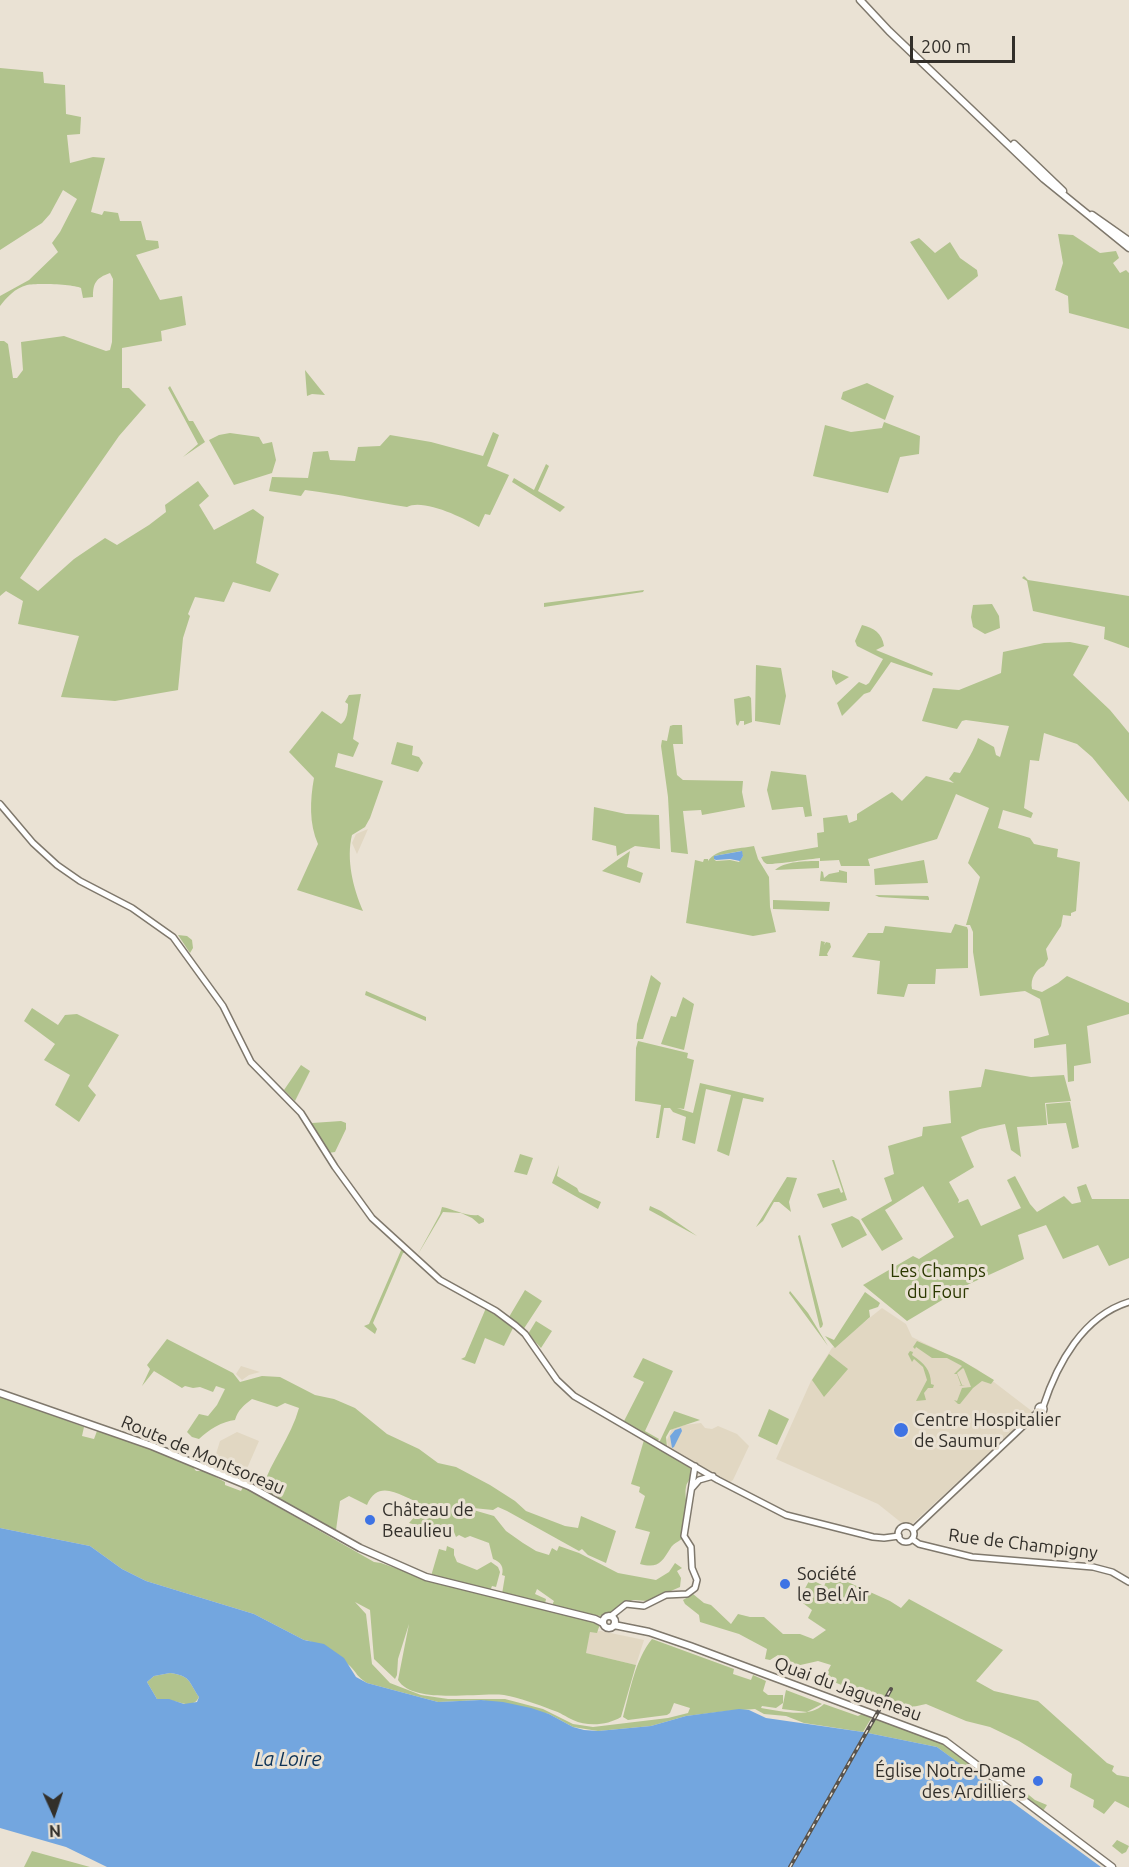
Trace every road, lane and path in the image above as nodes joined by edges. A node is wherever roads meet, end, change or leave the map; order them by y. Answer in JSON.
{"nodes":[{"id":1,"x":860,"y":0,"type":"edge"},
{"id":2,"x":865,"y":0,"type":"edge"},
{"id":3,"x":1129,"y":240,"type":"edge"},
{"id":4,"x":1129,"y":248,"type":"edge"},
{"id":5,"x":0,"y":804,"type":"edge"},
{"id":6,"x":1129,"y":1302,"type":"edge"},
{"id":7,"x":0,"y":1393,"type":"edge"},
{"id":8,"x":695,"y":1466,"type":"junction"},
{"id":9,"x":713,"y":1476,"type":"junction"},
{"id":10,"x":691,"y":1490,"type":"junction"},
{"id":11,"x":913,"y":1530,"type":"junction"},
{"id":12,"x":899,"y":1536,"type":"junction"},
{"id":13,"x":912,"y":1539,"type":"junction"},
{"id":14,"x":1129,"y":1582,"type":"edge"},
{"id":15,"x":603,"y":1621,"type":"junction"},
{"id":16,"x":615,"y":1621,"type":"junction"},
{"id":17,"x":1112,"y":1867,"type":"edge"}],
"edges":[{"from":1,"to":4,"type":"main road"},
{"from":2,"to":3,"type":"main road"},
{"from":5,"to":8,"type":"street"},
{"from":6,"to":11,"type":"street"},
{"from":7,"to":15,"type":"main road","name":"Route de Montsoreau"},
{"from":8,"to":9,"type":"street"},
{"from":8,"to":10,"type":"street"},
{"from":9,"to":10,"type":"street"},
{"from":9,"to":12,"type":"street"},
{"from":10,"to":16,"type":"street"},
{"from":11,"to":12,"type":"street"},
{"from":11,"to":13,"type":"street"},
{"from":12,"to":13,"type":"street"},
{"from":13,"to":14,"type":"street","name":"Rue de Champigny"},
{"from":15,"to":16,"type":"main road"},
{"from":15,"to":16,"type":"main road","name":"Quai du Jagueneau"},
{"from":16,"to":17,"type":"main road","name":"Quai du Jagueneau"}]}
